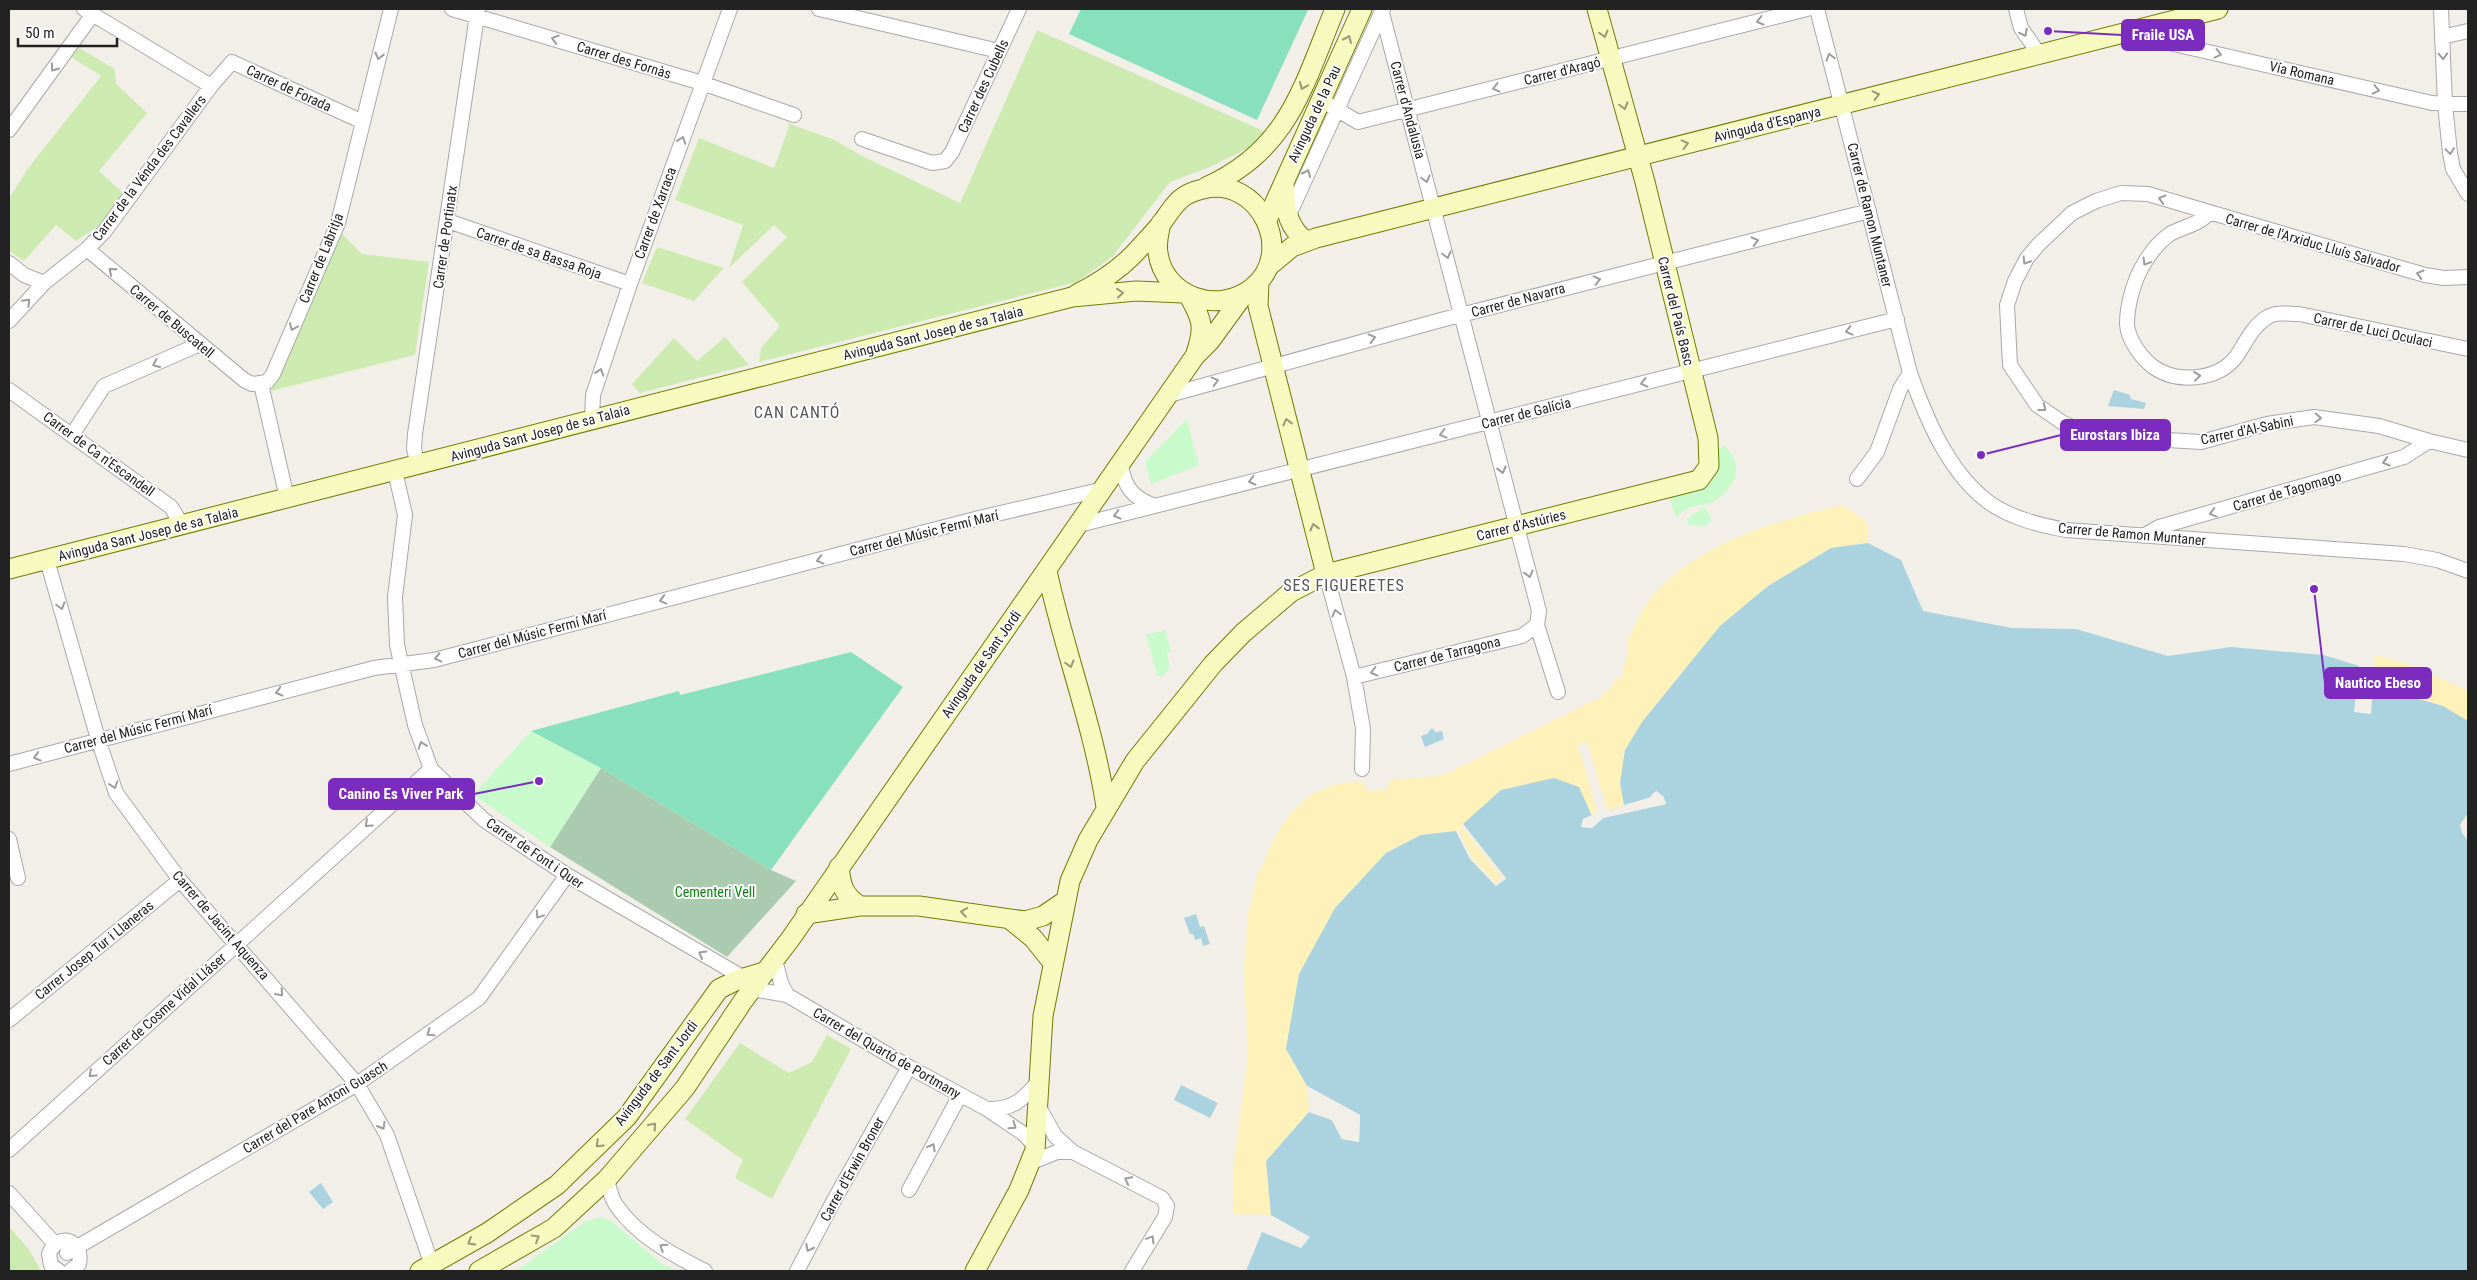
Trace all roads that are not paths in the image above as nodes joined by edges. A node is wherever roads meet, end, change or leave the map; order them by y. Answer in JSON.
{"nodes":[{"id":1,"x":392,"y":9,"type":"edge"},
{"id":2,"x":452,"y":9,"type":"edge"},
{"id":3,"x":730,"y":9,"type":"edge"},
{"id":4,"x":819,"y":9,"type":"edge"},
{"id":5,"x":1019,"y":9,"type":"edge"},
{"id":6,"x":1335,"y":9,"type":"edge"},
{"id":7,"x":1362,"y":9,"type":"edge"},
{"id":8,"x":1597,"y":9,"type":"edge"},
{"id":9,"x":1807,"y":9,"type":"edge"},
{"id":10,"x":1817,"y":9,"type":"edge"},
{"id":11,"x":2016,"y":9,"type":"edge"},
{"id":12,"x":2218,"y":9,"type":"edge"},
{"id":13,"x":2441,"y":9,"type":"edge"},
{"id":14,"x":1383,"y":11,"type":"edge"},
{"id":15,"x":89,"y":12,"type":"edge"},
{"id":16,"x":477,"y":12,"type":"edge"},
{"id":17,"x":2139,"y":29,"type":"junction"},
{"id":18,"x":2468,"y":31,"type":"edge"},
{"id":19,"x":2442,"y":37,"type":"junction"},
{"id":20,"x":999,"y":51,"type":"junction"},
{"id":21,"x":2038,"y":54,"type":"junction"},
{"id":22,"x":1611,"y":59,"type":"junction"},
{"id":23,"x":702,"y":83,"type":"junction"},
{"id":24,"x":211,"y":86,"type":"junction"},
{"id":25,"x":1328,"y":104,"type":"junction"},
{"id":26,"x":1842,"y":104,"type":"junction"},
{"id":27,"x":2445,"y":104,"type":"junction"},
{"id":28,"x":2468,"y":104,"type":"edge"},
{"id":29,"x":1408,"y":109,"type":"junction"},
{"id":30,"x":794,"y":115,"type":"dead end"},
{"id":31,"x":363,"y":122,"type":"junction"},
{"id":32,"x":9,"y":130,"type":"edge"},
{"id":33,"x":862,"y":139,"type":"dead end"},
{"id":34,"x":1262,"y":152,"type":"junction"},
{"id":35,"x":1638,"y":156,"type":"junction"},
{"id":36,"x":1284,"y":178,"type":"junction"},
{"id":37,"x":1205,"y":188,"type":"junction"},
{"id":38,"x":2468,"y":194,"type":"edge"},
{"id":39,"x":1434,"y":208,"type":"junction"},
{"id":40,"x":1869,"y":211,"type":"junction"},
{"id":41,"x":2209,"y":212,"type":"junction"},
{"id":42,"x":1288,"y":218,"type":"junction"},
{"id":43,"x":448,"y":221,"type":"junction"},
{"id":44,"x":1161,"y":223,"type":"junction"},
{"id":45,"x":1268,"y":223,"type":"junction"},
{"id":46,"x":1308,"y":238,"type":"junction"},
{"id":47,"x":87,"y":250,"type":"junction"},
{"id":48,"x":9,"y":263,"type":"edge"},
{"id":49,"x":1665,"y":263,"type":"junction"},
{"id":50,"x":1117,"y":268,"type":"junction"},
{"id":51,"x":2468,"y":277,"type":"edge"},
{"id":52,"x":1257,"y":280,"type":"junction"},
{"id":53,"x":44,"y":283,"type":"junction"},
{"id":54,"x":630,"y":284,"type":"junction"},
{"id":55,"x":1186,"y":294,"type":"junction"},
{"id":56,"x":1072,"y":297,"type":"junction"},
{"id":57,"x":2277,"y":313,"type":"joint"},
{"id":58,"x":1462,"y":315,"type":"junction"},
{"id":59,"x":1897,"y":319,"type":"junction"},
{"id":60,"x":9,"y":321,"type":"edge"},
{"id":61,"x":200,"y":344,"type":"junction"},
{"id":62,"x":2468,"y":349,"type":"edge"},
{"id":63,"x":1195,"y":356,"type":"junction"},
{"id":64,"x":1274,"y":366,"type":"junction"},
{"id":65,"x":1691,"y":371,"type":"junction"},
{"id":66,"x":1910,"y":373,"type":"junction"},
{"id":67,"x":261,"y":384,"type":"junction"},
{"id":68,"x":9,"y":390,"type":"edge"},
{"id":69,"x":1168,"y":395,"type":"junction"},
{"id":70,"x":592,"y":420,"type":"junction"},
{"id":71,"x":1490,"y":422,"type":"junction"},
{"id":72,"x":72,"y":435,"type":"junction"},
{"id":73,"x":2429,"y":441,"type":"junction"},
{"id":74,"x":2468,"y":450,"type":"edge"},
{"id":75,"x":418,"y":465,"type":"junction"},
{"id":76,"x":1121,"y":466,"type":"junction"},
{"id":77,"x":1709,"y":466,"type":"joint"},
{"id":78,"x":1299,"y":469,"type":"junction"},
{"id":79,"x":396,"y":471,"type":"junction"},
{"id":80,"x":1857,"y":478,"type":"dead end"},
{"id":81,"x":1104,"y":489,"type":"junction"},
{"id":82,"x":287,"y":498,"type":"junction"},
{"id":83,"x":1154,"y":506,"type":"junction"},
{"id":84,"x":182,"y":525,"type":"junction"},
{"id":85,"x":1080,"y":525,"type":"junction"},
{"id":86,"x":1516,"y":527,"type":"junction"},
{"id":87,"x":2143,"y":536,"type":"junction"},
{"id":88,"x":47,"y":560,"type":"junction"},
{"id":89,"x":9,"y":569,"type":"edge"},
{"id":90,"x":1047,"y":571,"type":"junction"},
{"id":91,"x":2468,"y":571,"type":"edge"},
{"id":92,"x":1326,"y":574,"type":"junction"},
{"id":93,"x":1021,"y":608,"type":"junction"},
{"id":94,"x":1057,"y":617,"type":"junction"},
{"id":95,"x":1537,"y":625,"type":"junction"},
{"id":96,"x":400,"y":664,"type":"junction"},
{"id":97,"x":1354,"y":677,"type":"junction"},
{"id":98,"x":1558,"y":692,"type":"dead end"},
{"id":99,"x":98,"y":739,"type":"junction"},
{"id":100,"x":1096,"y":758,"type":"junction"},
{"id":101,"x":1135,"y":761,"type":"junction"},
{"id":102,"x":9,"y":764,"type":"edge"},
{"id":103,"x":431,"y":768,"type":"junction"},
{"id":104,"x":1362,"y":768,"type":"dead end"},
{"id":105,"x":1106,"y":807,"type":"junction"},
{"id":106,"x":9,"y":839,"type":"edge"},
{"id":107,"x":839,"y":867,"type":"junction"},
{"id":108,"x":567,"y":875,"type":"junction"},
{"id":109,"x":18,"y":878,"type":"dead end"},
{"id":110,"x":180,"y":880,"type":"junction"},
{"id":111,"x":1065,"y":901,"type":"junction"},
{"id":112,"x":860,"y":906,"type":"junction"},
{"id":113,"x":806,"y":914,"type":"junction"},
{"id":114,"x":1012,"y":920,"type":"junction"},
{"id":115,"x":237,"y":943,"type":"junction"},
{"id":116,"x":1053,"y":963,"type":"junction"},
{"id":117,"x":771,"y":965,"type":"junction"},
{"id":118,"x":746,"y":990,"type":"junction"},
{"id":119,"x":787,"y":994,"type":"junction"},
{"id":120,"x":9,"y":1020,"type":"edge"},
{"id":121,"x":909,"y":1068,"type":"junction"},
{"id":122,"x":1038,"y":1082,"type":"junction"},
{"id":123,"x":357,"y":1084,"type":"junction"},
{"id":124,"x":960,"y":1095,"type":"junction"},
{"id":125,"x":1038,"y":1107,"type":"junction"},
{"id":126,"x":987,"y":1109,"type":"junction"},
{"id":127,"x":9,"y":1150,"type":"edge"},
{"id":128,"x":1073,"y":1152,"type":"junction"},
{"id":129,"x":1034,"y":1155,"type":"junction"},
{"id":130,"x":606,"y":1179,"type":"junction"},
{"id":131,"x":909,"y":1190,"type":"dead end"},
{"id":132,"x":9,"y":1193,"type":"edge"},
{"id":133,"x":56,"y":1244,"type":"junction"},
{"id":134,"x":72,"y":1250,"type":"junction"},
{"id":135,"x":428,"y":1270,"type":"edge"},
{"id":136,"x":68,"y":1271,"type":"edge"},
{"id":137,"x":479,"y":1271,"type":"edge"},
{"id":138,"x":705,"y":1271,"type":"edge"},
{"id":139,"x":797,"y":1271,"type":"edge"},
{"id":140,"x":974,"y":1271,"type":"edge"},
{"id":141,"x":1132,"y":1271,"type":"edge"}],
"edges":[{"from":1,"to":31,"type":"street","name":"Carrer de Labritja","one_way":true},
{"from":2,"to":16,"type":"street","name":"Carrer des Fornàs"},
{"from":3,"to":23,"type":"street","name":"Carrer de Xarraca"},
{"from":4,"to":20,"type":"street"},
{"from":5,"to":20,"type":"street","name":"Carrer des Cubells"},
{"from":6,"to":34,"type":"street","name":"Avinguda de la Pau","one_way":true},
{"from":25,"to":7,"type":"street","name":"Avinguda de la Pau","one_way":true},
{"from":8,"to":22,"type":"street","name":"Carrer del País Basc","one_way":true},
{"from":9,"to":22,"type":"street","name":"Carrer d'Aragó","one_way":true},
{"from":26,"to":10,"type":"street","name":"Carrer de Ramon Muntaner","one_way":true},
{"from":11,"to":21,"type":"street","one_way":true},
{"from":12,"to":17,"type":"street","name":"Avinguda d'Espanya"},
{"from":13,"to":19,"type":"street"},
{"from":14,"to":25,"type":"street","name":"Avinguda de la Pau"},
{"from":14,"to":29,"type":"street","name":"Carrer d'Andalusia"},
{"from":15,"to":24,"type":"street"},
{"from":15,"to":32,"type":"street","one_way":true},
{"from":23,"to":16,"type":"street","name":"Carrer des Fornàs","one_way":true},
{"from":16,"to":43,"type":"street","name":"Carrer de Portinatx"},
{"from":17,"to":21,"type":"street","name":"Avinguda d'Espanya"},
{"from":17,"to":27,"type":"street","name":"Vía Romana","one_way":true},
{"from":18,"to":19,"type":"street"},
{"from":19,"to":27,"type":"street","one_way":true},
{"from":20,"to":33,"type":"street","name":"Carrer des Cubells"},
{"from":26,"to":21,"type":"street","name":"Avinguda d'Espanya","one_way":true},
{"from":22,"to":29,"type":"street","name":"Carrer d'Aragó","one_way":true},
{"from":22,"to":35,"type":"street","name":"Carrer del País Basc","one_way":true},
{"from":23,"to":30,"type":"street","name":"Carrer des Fornàs"},
{"from":54,"to":23,"type":"street","name":"Carrer de Xarraca","one_way":true},
{"from":24,"to":31,"type":"street","name":"Carrer de Forada"},
{"from":24,"to":47,"type":"street","name":"Carrer de la Vénda des Cavallers"},
{"from":25,"to":29,"type":"street","name":"Carrer d'Aragó"},
{"from":25,"to":36,"type":"street","name":"Avinguda de la Pau"},
{"from":42,"to":25,"type":"street","name":"Avinguda de la Pau","one_way":true},
{"from":35,"to":26,"type":"street","name":"Avinguda d'Espanya","one_way":true},
{"from":26,"to":40,"type":"street","name":"Carrer de Ramon Muntaner"},
{"from":27,"to":28,"type":"street","name":"Vía Romana"},
{"from":27,"to":38,"type":"street","one_way":true},
{"from":29,"to":39,"type":"street","name":"Carrer d'Andalusia","one_way":true},
{"from":31,"to":67,"type":"street","name":"Carrer de Labritja","one_way":true},
{"from":34,"to":37,"type":"street","name":"Avinguda de la Pau"},
{"from":34,"to":50,"type":"street"},
{"from":35,"to":39,"type":"street","name":"Avinguda d'Espanya"},
{"from":35,"to":49,"type":"street","name":"Carrer del País Basc"},
{"from":36,"to":42,"type":"street"},
{"from":36,"to":45,"type":"street","name":"Avinguda de la Pau"},
{"from":37,"to":44,"type":"street"},
{"from":37,"to":45,"type":"street"},
{"from":39,"to":46,"type":"street","name":"Avinguda d'Espanya"},
{"from":39,"to":58,"type":"street","name":"Carrer d'Andalusia","one_way":true},
{"from":49,"to":40,"type":"street","name":"Carrer de Navarra","one_way":true},
{"from":40,"to":59,"type":"street","name":"Carrer de Ramon Muntaner"},
{"from":51,"to":41,"type":"street","name":"Carrer de l'Arxiduc Lluís Salvador","one_way":true},
{"from":41,"to":57,"type":"street","name":"Carrer de l'Arxiduc Lluís Salvador","one_way":true},
{"from":41,"to":73,"type":"street","name":"Carrer d'Al-Sabini","one_way":true},
{"from":42,"to":46,"type":"street"},
{"from":43,"to":54,"type":"street","name":"Carrer de sa Bassa Roja"},
{"from":43,"to":75,"type":"street","name":"Carrer de Portinatx"},
{"from":44,"to":50,"type":"street"},
{"from":44,"to":55,"type":"street"},
{"from":45,"to":46,"type":"street"},
{"from":45,"to":52,"type":"street"},
{"from":46,"to":52,"type":"street","name":"Avinguda d'Espanya"},
{"from":47,"to":53,"type":"street","name":"Carrer de la Vénda des Cavallers"},
{"from":61,"to":47,"type":"street","name":"Carrer de Buscatell","one_way":true},
{"from":48,"to":53,"type":"street"},
{"from":58,"to":49,"type":"street","name":"Carrer de Navarra","one_way":true},
{"from":49,"to":65,"type":"street","name":"Carrer del País Basc"},
{"from":50,"to":56,"type":"street"},
{"from":52,"to":55,"type":"street"},
{"from":52,"to":63,"type":"street","name":"Avinguda de Sant Jordi"},
{"from":52,"to":64,"type":"street"},
{"from":60,"to":53,"type":"street","name":"Carrer de la Vénda des Cavallers","one_way":true},
{"from":70,"to":54,"type":"street","name":"Carrer de Xarraca","one_way":true},
{"from":56,"to":55,"type":"street","one_way":true},
{"from":55,"to":63,"type":"street","name":"Avinguda de Sant Jordi"},
{"from":56,"to":70,"type":"street","name":"Avinguda Sant Josep de sa Talaia"},
{"from":57,"to":62,"type":"street","name":"Carrer de Luci Oculaci"},
{"from":64,"to":58,"type":"street","name":"Carrer de Navarra","one_way":true},
{"from":58,"to":71,"type":"street","name":"Carrer d'Andalusia"},
{"from":59,"to":65,"type":"street","name":"Carrer de Galícia","one_way":true},
{"from":59,"to":66,"type":"street","name":"Carrer de Ramon Muntaner"},
{"from":61,"to":67,"type":"street","name":"Carrer de Buscatell"},
{"from":61,"to":72,"type":"street","one_way":true},
{"from":63,"to":69,"type":"street","name":"Avinguda de Sant Jordi"},
{"from":69,"to":64,"type":"street","name":"Carrer de Navarra","one_way":true},
{"from":78,"to":64,"type":"street","one_way":true},
{"from":65,"to":71,"type":"street","name":"Carrer de Galícia","one_way":true},
{"from":65,"to":77,"type":"street","name":"Carrer del País Basc"},
{"from":66,"to":80,"type":"street"},
{"from":66,"to":87,"type":"street","name":"Carrer de Ramon Muntaner"},
{"from":67,"to":82,"type":"street"},
{"from":68,"to":72,"type":"street","name":"Carrer de Ca n'Escandell"},
{"from":69,"to":76,"type":"street","name":"Avinguda de Sant Jordi"},
{"from":70,"to":75,"type":"street","name":"Avinguda Sant Josep de sa Talaia"},
{"from":71,"to":78,"type":"street","name":"Carrer de Galícia","one_way":true},
{"from":71,"to":86,"type":"street","name":"Carrer d'Andalusia","one_way":true},
{"from":72,"to":84,"type":"street","name":"Carrer de Ca n'Escandell"},
{"from":73,"to":74,"type":"street","name":"Carrer d'Al-Sabini"},
{"from":73,"to":87,"type":"street","name":"Carrer de Tagomago","one_way":true},
{"from":75,"to":79,"type":"street","name":"Avinguda Sant Josep de sa Talaia"},
{"from":76,"to":81,"type":"street","name":"Avinguda de Sant Jordi"},
{"from":76,"to":83,"type":"street"},
{"from":77,"to":86,"type":"street","name":"Carrer d'Astúries"},
{"from":78,"to":83,"type":"street","name":"Carrer de Galícia","one_way":true},
{"from":92,"to":78,"type":"street","one_way":true},
{"from":79,"to":82,"type":"street","name":"Avinguda Sant Josep de sa Talaia"},
{"from":79,"to":96,"type":"street","name":"Carrer de Font i Quer"},
{"from":81,"to":85,"type":"street","name":"Avinguda de Sant Jordi"},
{"from":81,"to":96,"type":"street","name":"Carrer del Músic Fermí Marí","one_way":true},
{"from":82,"to":84,"type":"street","name":"Avinguda Sant Josep de sa Talaia"},
{"from":83,"to":85,"type":"street","name":"Carrer de Galícia","one_way":true},
{"from":84,"to":88,"type":"street","name":"Avinguda Sant Josep de sa Talaia"},
{"from":85,"to":90,"type":"street","name":"Avinguda de Sant Jordi"},
{"from":86,"to":92,"type":"street","name":"Carrer d'Astúries"},
{"from":86,"to":95,"type":"street","name":"Carrer d'Andalusia","one_way":true},
{"from":87,"to":91,"type":"street","name":"Carrer de Ramon Muntaner"},
{"from":88,"to":89,"type":"street","name":"Avinguda Sant Josep de sa Talaia"},
{"from":88,"to":99,"type":"street","name":"Carrer de Jacint Aquenza","one_way":true},
{"from":90,"to":93,"type":"street","name":"Avinguda de Sant Jordi"},
{"from":90,"to":94,"type":"street"},
{"from":97,"to":92,"type":"street","one_way":true},
{"from":92,"to":101,"type":"street","name":"Carrer d'Astúries"},
{"from":93,"to":94,"type":"street"},
{"from":93,"to":107,"type":"street","name":"Avinguda de Sant Jordi"},
{"from":94,"to":100,"type":"street","one_way":true},
{"from":95,"to":97,"type":"street","name":"Carrer de Tarragona","one_way":true},
{"from":95,"to":98,"type":"street","name":"Carrer d'Andalusia"},
{"from":96,"to":99,"type":"street","name":"Carrer del Músic Fermí Marí","one_way":true},
{"from":103,"to":96,"type":"street","name":"Carrer de Font i Quer","one_way":true},
{"from":97,"to":104,"type":"street"},
{"from":99,"to":102,"type":"street","name":"Carrer del Músic Fermí Marí","one_way":true},
{"from":99,"to":110,"type":"street","name":"Carrer de Jacint Aquenza","one_way":true},
{"from":100,"to":101,"type":"street"},
{"from":100,"to":105,"type":"street"},
{"from":101,"to":105,"type":"street","name":"Carrer d'Astúries"},
{"from":103,"to":108,"type":"street","name":"Carrer de Font i Quer"},
{"from":103,"to":115,"type":"street","name":"Carrer de Cosme Vidal Lláser","one_way":true},
{"from":105,"to":111,"type":"street","name":"Carrer d'Astúries"},
{"from":106,"to":109,"type":"street"},
{"from":107,"to":112,"type":"street"},
{"from":107,"to":113,"type":"street","name":"Avinguda de Sant Jordi"},
{"from":118,"to":108,"type":"street","name":"Carrer de Font i Quer","one_way":true},
{"from":108,"to":123,"type":"street","name":"Carrer del Pare Antoni Guasch","one_way":true},
{"from":110,"to":115,"type":"street","name":"Carrer de Jacint Aquenza"},
{"from":110,"to":120,"type":"street","name":"Carrer Josep Tur i Llaneras"},
{"from":111,"to":114,"type":"street"},
{"from":111,"to":116,"type":"street","name":"Carrer d'Astúries"},
{"from":112,"to":113,"type":"street"},
{"from":114,"to":112,"type":"street","one_way":true},
{"from":113,"to":117,"type":"street","name":"Avinguda de Sant Jordi"},
{"from":114,"to":116,"type":"street"},
{"from":115,"to":123,"type":"street","name":"Carrer de Jacint Aquenza","one_way":true},
{"from":115,"to":127,"type":"street","name":"Carrer de Cosme Vidal Lláser","one_way":true},
{"from":116,"to":122,"type":"street","name":"Carrer d'Astúries"},
{"from":117,"to":118,"type":"street","name":"Avinguda de Sant Jordi"},
{"from":117,"to":119,"type":"street"},
{"from":118,"to":119,"type":"street","name":"Carrer del Quartó de Portmany"},
{"from":130,"to":118,"type":"street","name":"Avinguda de Sant Jordi","one_way":true},
{"from":118,"to":135,"type":"street","name":"Avinguda de Sant Jordi","one_way":true},
{"from":119,"to":121,"type":"street","name":"Carrer del Quartó de Portmany"},
{"from":121,"to":124,"type":"street","name":"Carrer del Quartó de Portmany"},
{"from":121,"to":139,"type":"street","name":"Carrer d'Erwin Broner","one_way":true},
{"from":122,"to":125,"type":"street","name":"Carrer d'Astúries"},
{"from":122,"to":126,"type":"street"},
{"from":123,"to":134,"type":"street","name":"Carrer del Pare Antoni Guasch"},
{"from":123,"to":135,"type":"street","name":"Carrer de Jacint Aquenza","one_way":true},
{"from":124,"to":126,"type":"street","name":"Carrer del Quartó de Portmany"},
{"from":131,"to":124,"type":"street","one_way":true},
{"from":125,"to":128,"type":"street"},
{"from":125,"to":129,"type":"street","name":"Carrer d'Astúries"},
{"from":126,"to":129,"type":"street","name":"Carrer del Quartó de Portmany","one_way":true},
{"from":128,"to":129,"type":"street"},
{"from":141,"to":128,"type":"street","one_way":true},
{"from":129,"to":140,"type":"street"},
{"from":137,"to":130,"type":"street","name":"Avinguda de Sant Jordi","one_way":true},
{"from":138,"to":130,"type":"street","one_way":true},
{"from":132,"to":133,"type":"street"},
{"from":133,"to":134,"type":"street"},
{"from":133,"to":136,"type":"street"},
{"from":134,"to":136,"type":"street"}]}
